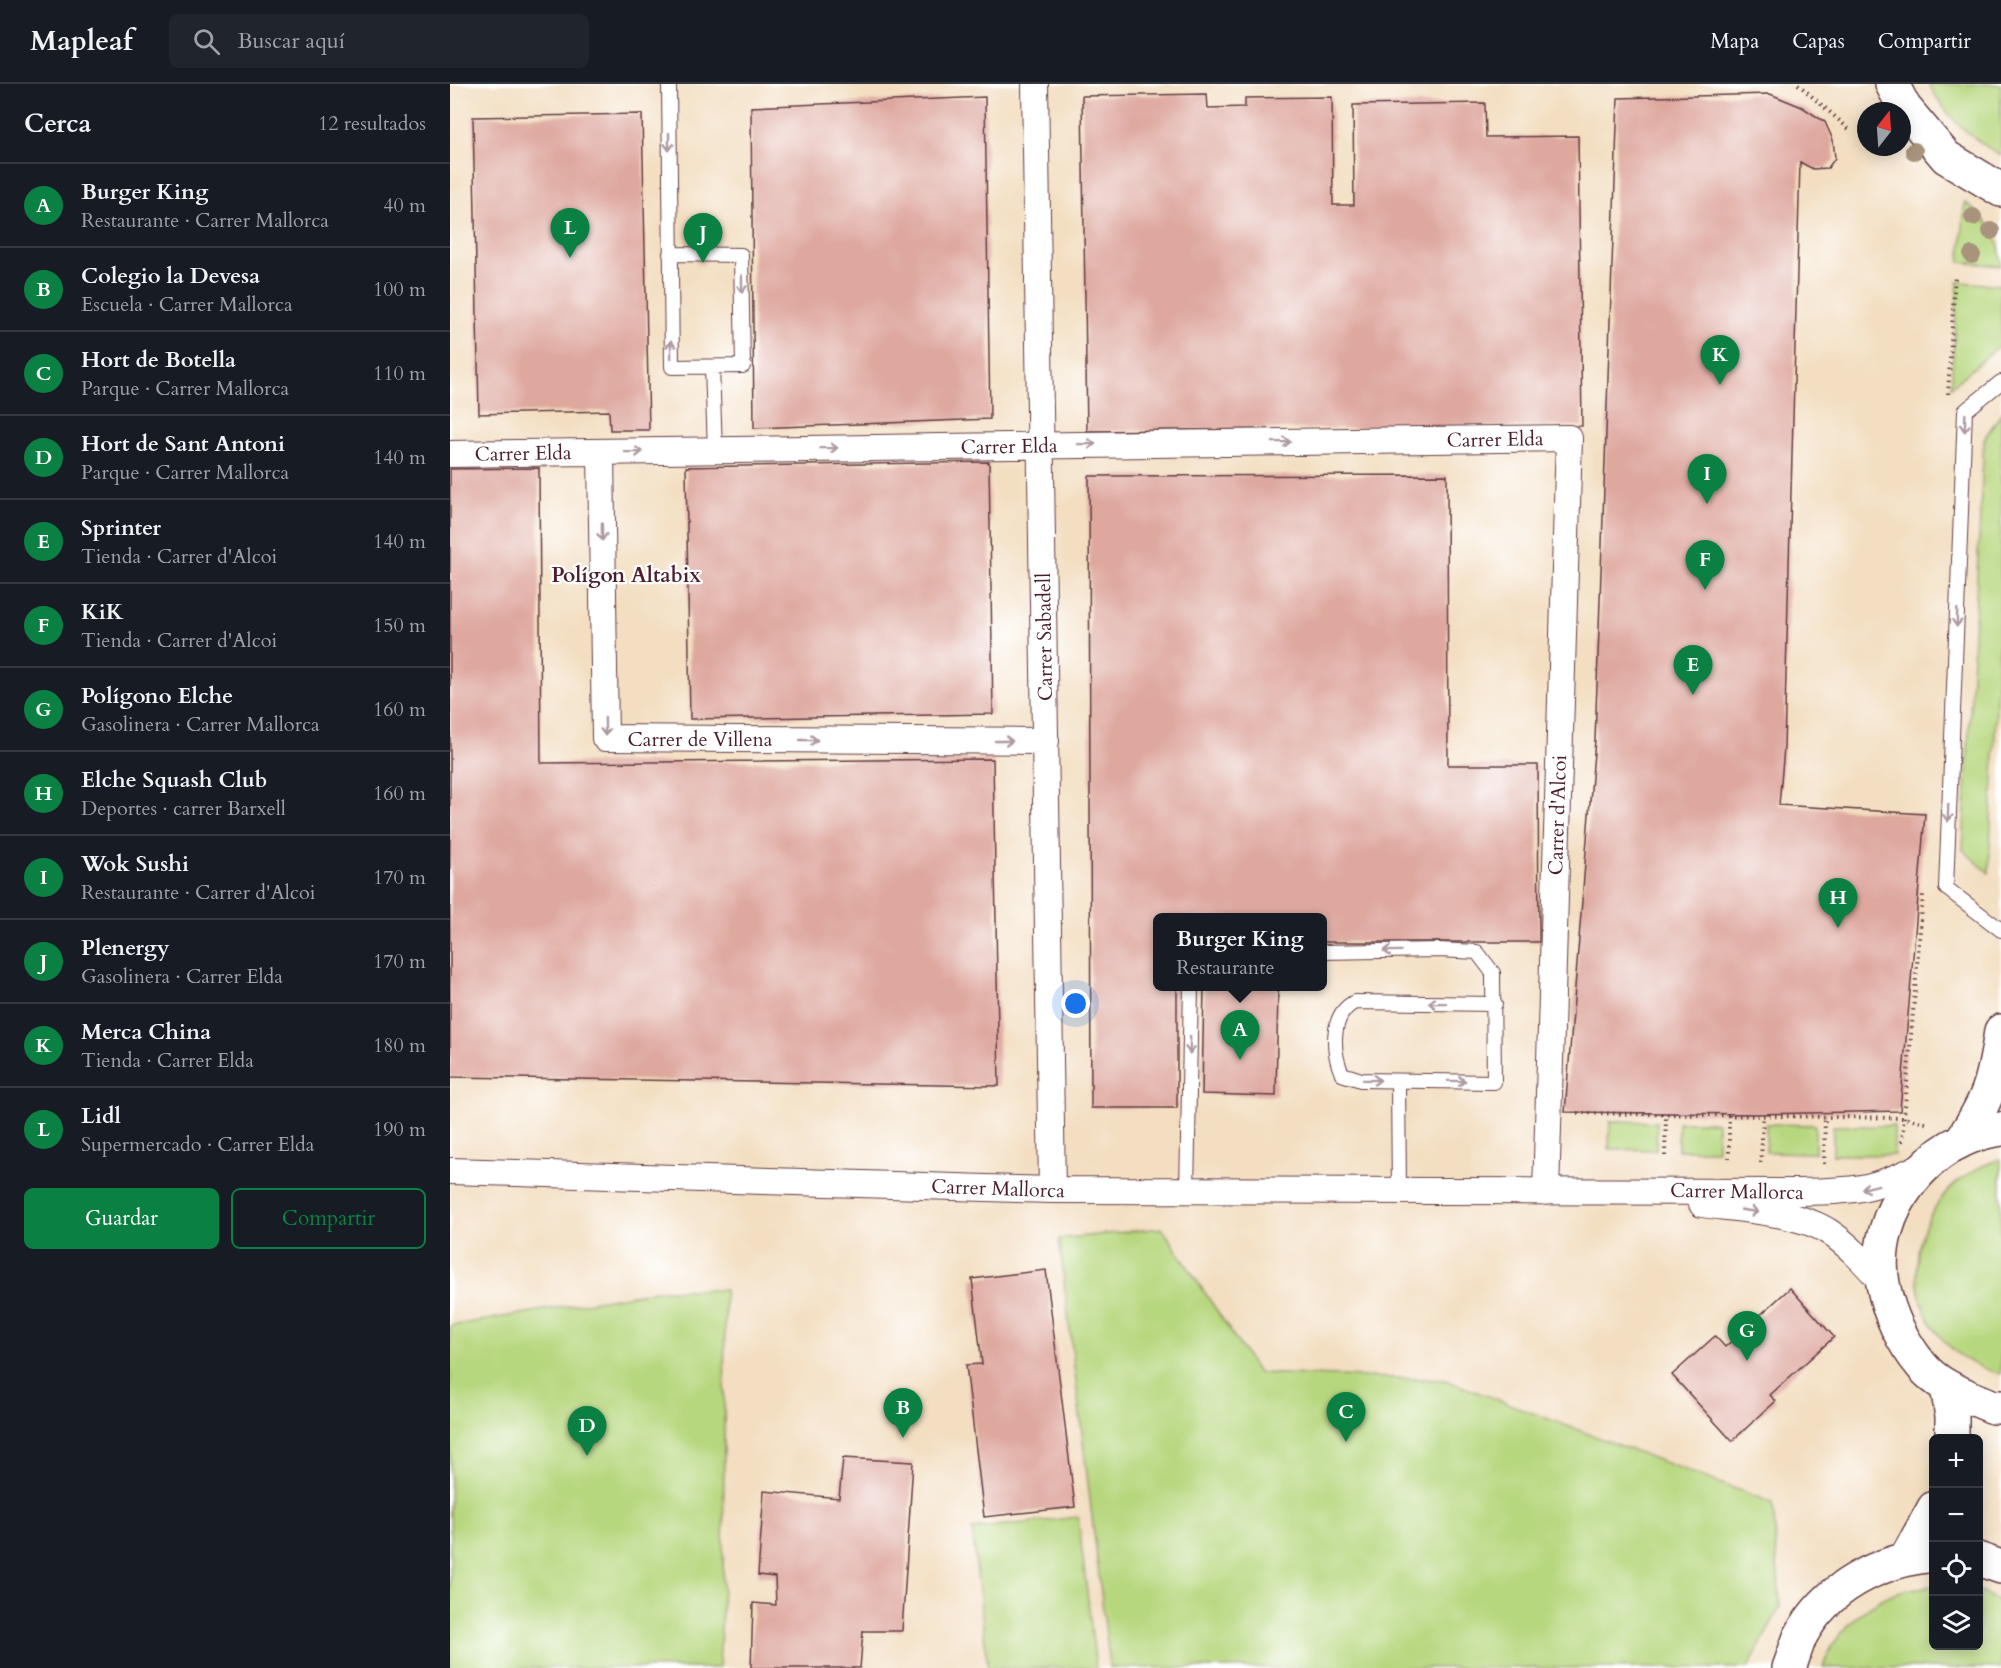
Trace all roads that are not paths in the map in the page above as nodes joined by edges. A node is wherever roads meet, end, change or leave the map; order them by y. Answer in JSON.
{"nodes":[{"id":1,"x":669,"y":84,"type":"edge"},
{"id":2,"x":1035,"y":84,"type":"edge"},
{"id":3,"x":1892,"y":84,"type":"edge"},
{"id":4,"x":2001,"y":190,"type":"edge"},
{"id":5,"x":670,"y":254,"type":"junction"},
{"id":6,"x":712,"y":367,"type":"junction"},
{"id":7,"x":2001,"y":382,"type":"edge"},
{"id":8,"x":1569,"y":438,"type":"joint"},
{"id":9,"x":1041,"y":445,"type":"junction"},
{"id":10,"x":715,"y":450,"type":"junction"},
{"id":11,"x":601,"y":452,"type":"junction"},
{"id":12,"x":450,"y":454,"type":"edge"},
{"id":13,"x":1046,"y":741,"type":"junction"},
{"id":14,"x":2001,"y":930,"type":"edge"},
{"id":15,"x":1327,"y":952,"type":"edge"},
{"id":16,"x":1191,"y":991,"type":"edge"},
{"id":17,"x":1495,"y":1004,"type":"junction"},
{"id":18,"x":2001,"y":1031,"type":"edge"},
{"id":19,"x":1398,"y":1081,"type":"junction"},
{"id":20,"x":2001,"y":1129,"type":"edge"},
{"id":21,"x":1949,"y":1132,"type":"junction"},
{"id":22,"x":1924,"y":1165,"type":"junction"},
{"id":23,"x":450,"y":1172,"type":"edge"},
{"id":24,"x":1052,"y":1190,"type":"junction"},
{"id":25,"x":1187,"y":1191,"type":"junction"},
{"id":26,"x":1399,"y":1192,"type":"junction"},
{"id":27,"x":1546,"y":1192,"type":"junction"},
{"id":28,"x":1883,"y":1283,"type":"junction"},
{"id":29,"x":1947,"y":1387,"type":"junction"},
{"id":30,"x":2001,"y":1407,"type":"edge"},
{"id":31,"x":1952,"y":1434,"type":"edge"},
{"id":32,"x":1929,"y":1525,"type":"edge"},
{"id":33,"x":1920,"y":1556,"type":"edge"},
{"id":34,"x":1983,"y":1561,"type":"edge"},
{"id":35,"x":2001,"y":1567,"type":"edge"},
{"id":36,"x":1789,"y":1668,"type":"edge"}],
"edges":[{"from":1,"to":5,"type":"lane","one_way":true},
{"from":2,"to":9,"type":"street","name":"Carrer Sabadell"},
{"from":3,"to":4,"type":"main road"},
{"from":6,"to":5,"type":"lane","one_way":true},
{"from":5,"to":6,"type":"lane","one_way":true},
{"from":6,"to":10,"type":"lane"},
{"from":7,"to":14,"type":"lane","one_way":true},
{"from":9,"to":8,"type":"street","name":"Carrer Elda","one_way":true},
{"from":8,"to":27,"type":"street","name":"Carrer d'Alcoi"},
{"from":10,"to":9,"type":"street","name":"Carrer Elda","one_way":true},
{"from":9,"to":13,"type":"street","name":"Carrer Sabadell"},
{"from":11,"to":10,"type":"street","name":"Carrer Elda","one_way":true},
{"from":11,"to":12,"type":"street","name":"Carrer Elda"},
{"from":11,"to":13,"type":"street","name":"Carrer de Villena","one_way":true},
{"from":13,"to":24,"type":"street","name":"Carrer Sabadell"},
{"from":17,"to":15,"type":"lane","one_way":true},
{"from":16,"to":25,"type":"lane","one_way":true},
{"from":19,"to":17,"type":"lane","one_way":true},
{"from":17,"to":19,"type":"lane","one_way":true},
{"from":18,"to":21,"type":"main road"},
{"from":19,"to":26,"type":"lane"},
{"from":20,"to":21,"type":"main road"},
{"from":21,"to":22,"type":"main road"},
{"from":22,"to":27,"type":"street","name":"Carrer Mallorca","one_way":true},
{"from":22,"to":28,"type":"main road"},
{"from":23,"to":24,"type":"street","name":"Carrer Mallorca"},
{"from":24,"to":25,"type":"street","name":"Carrer Mallorca"},
{"from":25,"to":26,"type":"street","name":"Carrer Mallorca"},
{"from":26,"to":27,"type":"street","name":"Carrer Mallorca"},
{"from":27,"to":28,"type":"street","name":"Carrer Mallorca","one_way":true},
{"from":28,"to":29,"type":"main road"},
{"from":29,"to":30,"type":"main road"},
{"from":29,"to":31,"type":"main road"},
{"from":32,"to":33,"type":"main road"},
{"from":33,"to":36,"type":"main road"},
{"from":34,"to":35,"type":"main road"}]}
